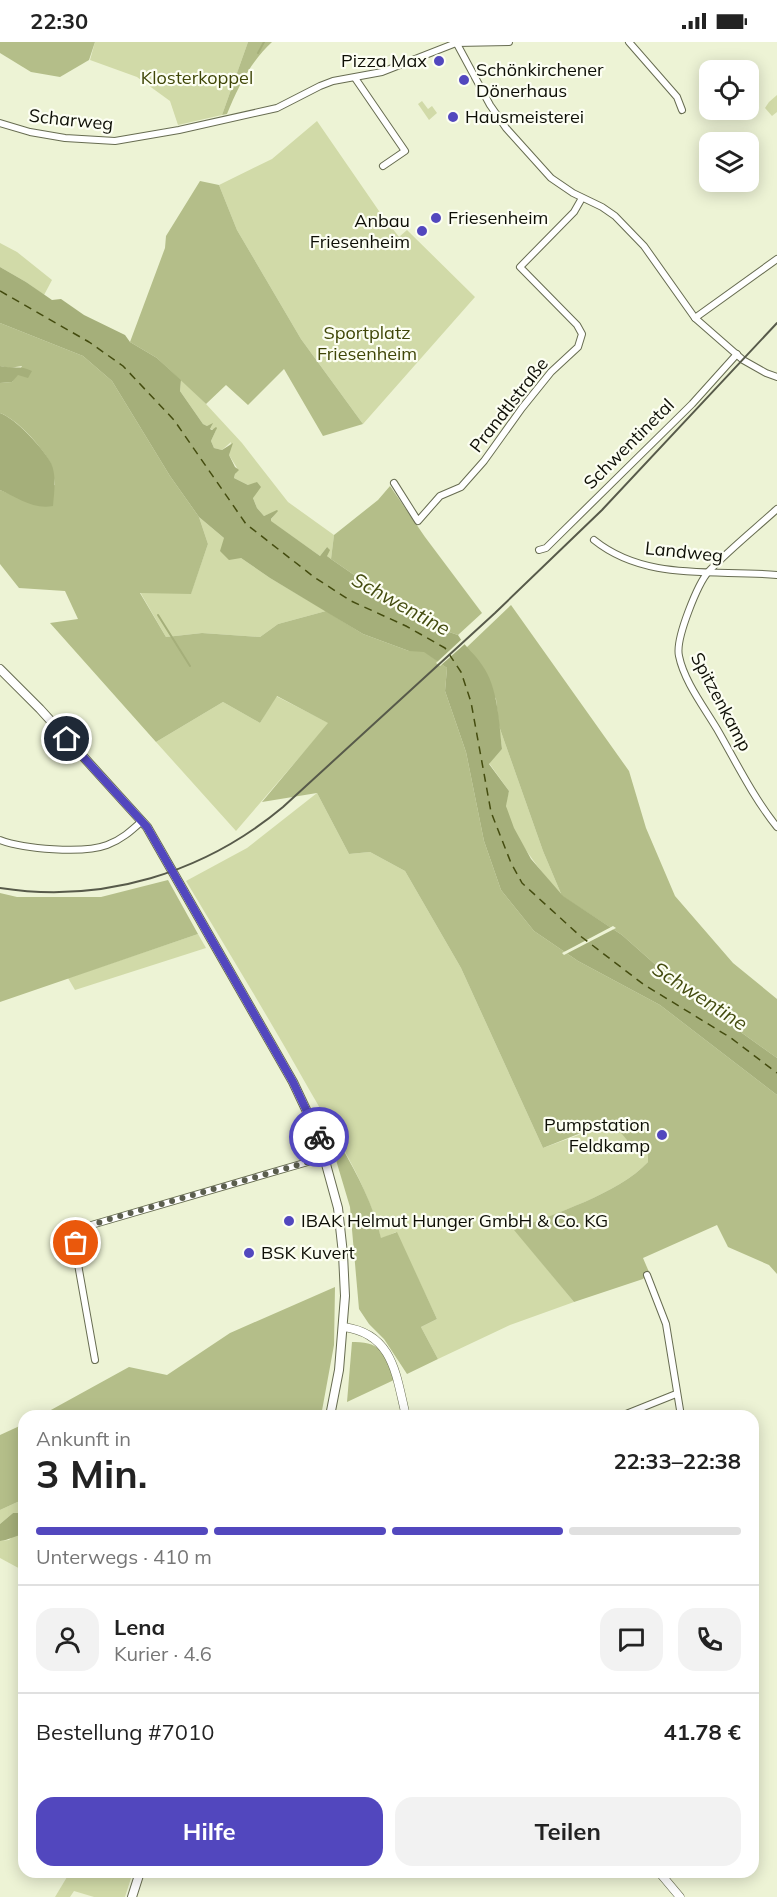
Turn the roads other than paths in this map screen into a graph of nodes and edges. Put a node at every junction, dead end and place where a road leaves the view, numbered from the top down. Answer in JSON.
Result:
{"nodes":[{"id":1,"x":456,"y":42,"type":"edge"},
{"id":2,"x":509,"y":42,"type":"edge"},
{"id":3,"x":629,"y":42,"type":"edge"},
{"id":4,"x":356,"y":78,"type":"junction"},
{"id":5,"x":682,"y":110,"type":"dead end"},
{"id":6,"x":0,"y":123,"type":"edge"},
{"id":7,"x":383,"y":166,"type":"dead end"},
{"id":8,"x":582,"y":198,"type":"junction"},
{"id":9,"x":777,"y":259,"type":"edge"},
{"id":10,"x":697,"y":319,"type":"junction"},
{"id":11,"x":737,"y":354,"type":"junction"},
{"id":12,"x":777,"y":377,"type":"edge"},
{"id":13,"x":394,"y":483,"type":"dead end"},
{"id":14,"x":777,"y":509,"type":"edge"},
{"id":15,"x":594,"y":540,"type":"dead end"},
{"id":16,"x":539,"y":550,"type":"dead end"},
{"id":17,"x":707,"y":573,"type":"junction"},
{"id":18,"x":777,"y":575,"type":"edge"},
{"id":19,"x":0,"y":669,"type":"edge"},
{"id":20,"x":774,"y":818,"type":"edge"},
{"id":21,"x":142,"y":821,"type":"junction"},
{"id":22,"x":777,"y":827,"type":"edge"},
{"id":23,"x":0,"y":840,"type":"edge"},
{"id":24,"x":325,"y":1157,"type":"junction"},
{"id":25,"x":648,"y":1275,"type":"dead end"},
{"id":26,"x":344,"y":1327,"type":"junction"},
{"id":27,"x":95,"y":1360,"type":"dead end"},
{"id":28,"x":676,"y":1394,"type":"junction"},
{"id":29,"x":332,"y":1410,"type":"edge"},
{"id":30,"x":405,"y":1410,"type":"edge"},
{"id":31,"x":636,"y":1410,"type":"edge"},
{"id":32,"x":680,"y":1410,"type":"edge"},
{"id":33,"x":138,"y":1878,"type":"edge"},
{"id":34,"x":664,"y":1878,"type":"edge"},
{"id":35,"x":132,"y":1897,"type":"edge"},
{"id":36,"x":680,"y":1897,"type":"edge"}],
"edges":[{"from":1,"to":2,"type":"street"},
{"from":1,"to":4,"type":"street","name":"Scharweg"},
{"from":1,"to":8,"type":"street"},
{"from":3,"to":5,"type":"street"},
{"from":4,"to":6,"type":"street","name":"Scharweg"},
{"from":4,"to":7,"type":"street"},
{"from":8,"to":10,"type":"street"},
{"from":8,"to":13,"type":"street","name":"Prandtlstraße"},
{"from":9,"to":10,"type":"street"},
{"from":10,"to":11,"type":"street"},
{"from":11,"to":12,"type":"street"},
{"from":11,"to":16,"type":"street","name":"Schwentinetal"},
{"from":14,"to":17,"type":"street","name":"Spitzenkamp"},
{"from":15,"to":17,"type":"street","name":"Landweg"},
{"from":17,"to":18,"type":"street","name":"Landweg"},
{"from":17,"to":20,"type":"street","name":"Spitzenkamp"},
{"from":19,"to":21,"type":"main road"},
{"from":20,"to":22,"type":"street","name":"Spitzenkamp"},
{"from":21,"to":23,"type":"street"},
{"from":21,"to":24,"type":"main road"},
{"from":24,"to":26,"type":"main road"},
{"from":24,"to":27,"type":"street"},
{"from":25,"to":28,"type":"street"},
{"from":26,"to":29,"type":"main road"},
{"from":26,"to":30,"type":"street"},
{"from":28,"to":31,"type":"street"},
{"from":28,"to":32,"type":"street"},
{"from":33,"to":35,"type":"main road"},
{"from":34,"to":36,"type":"street"}]}
